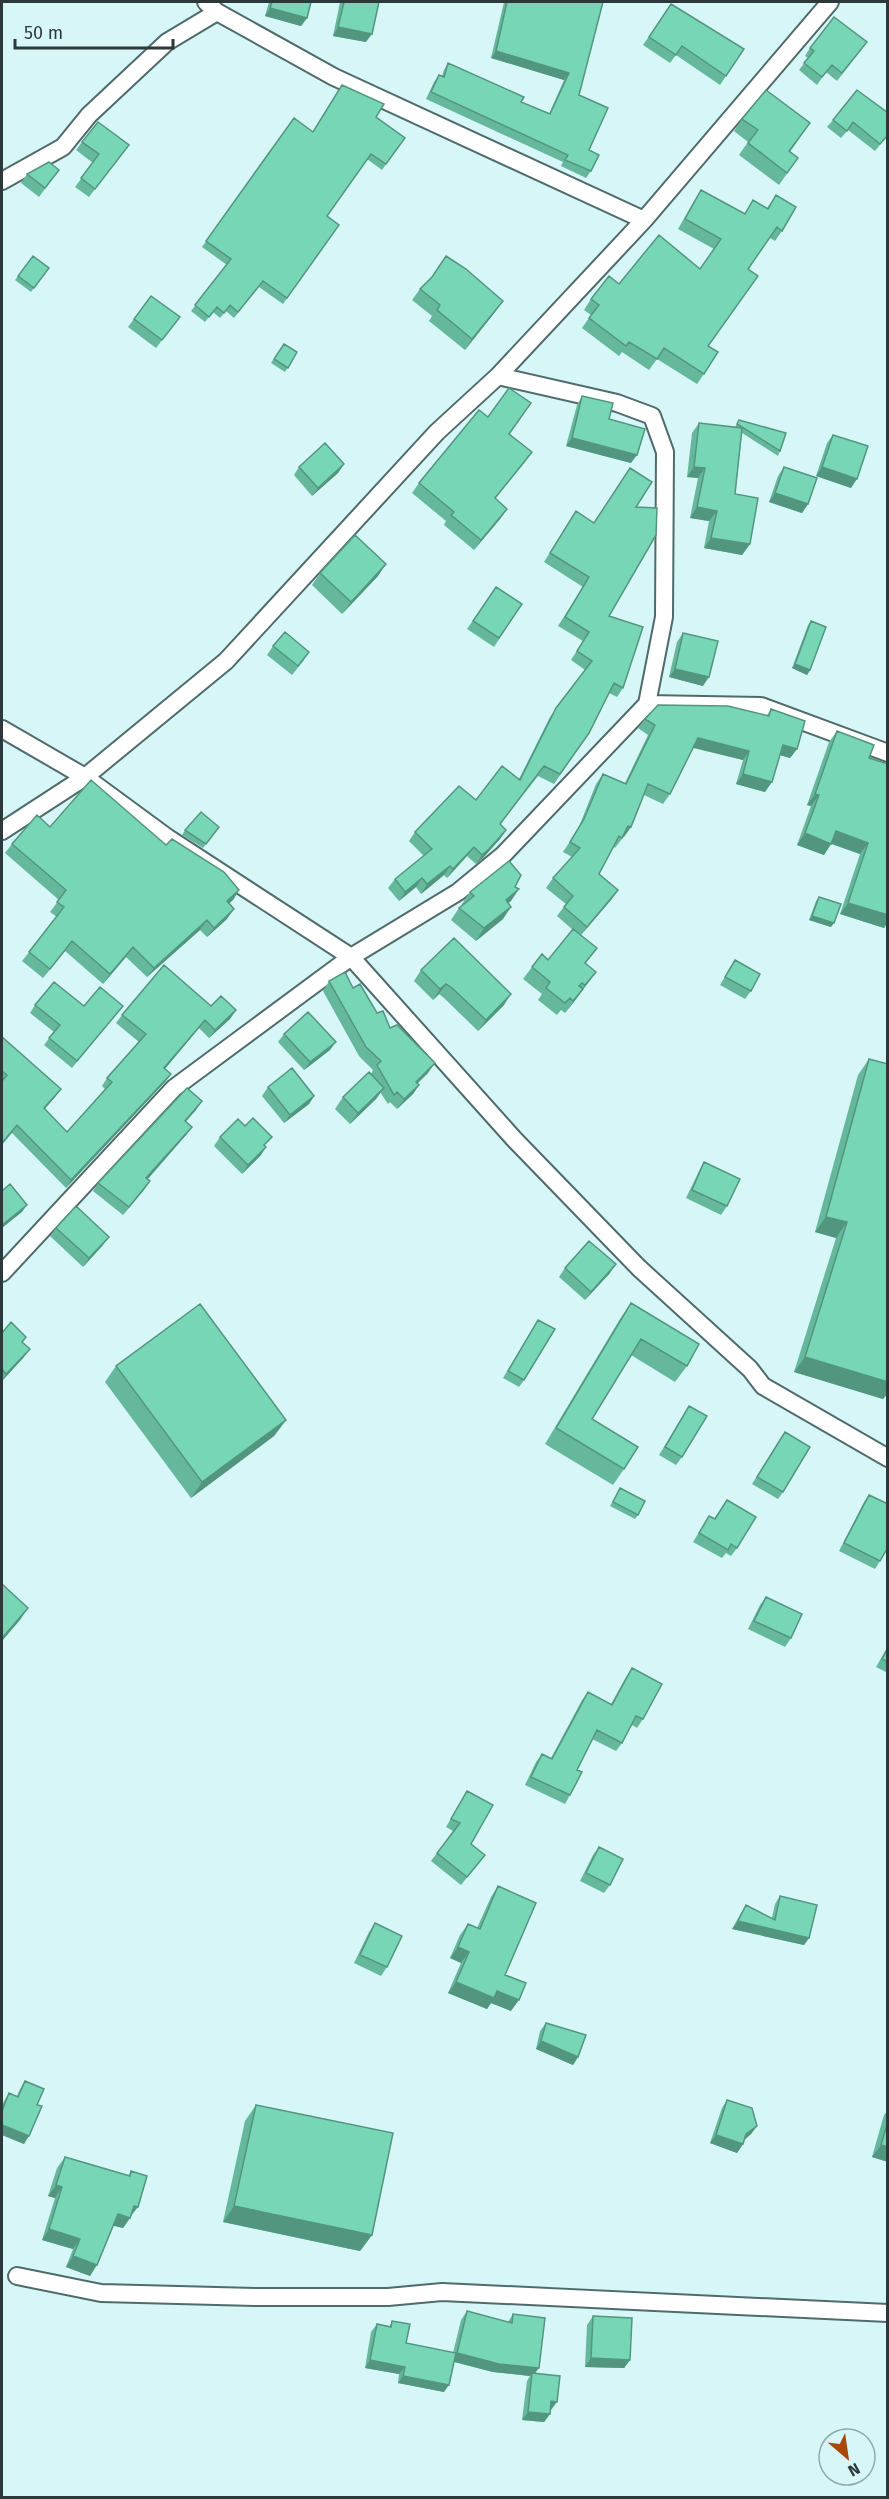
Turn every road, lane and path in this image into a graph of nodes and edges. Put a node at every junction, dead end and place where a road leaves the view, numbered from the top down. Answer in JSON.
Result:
{"nodes":[{"id":1,"x":830,"y":2,"type":"edge"},
{"id":2,"x":211,"y":7,"type":"edge"},
{"id":3,"x":2,"y":181,"type":"edge"},
{"id":4,"x":644,"y":220,"type":"junction"},
{"id":5,"x":498,"y":376,"type":"junction"},
{"id":6,"x":647,"y":704,"type":"junction"},
{"id":7,"x":2,"y":729,"type":"edge"},
{"id":8,"x":888,"y":753,"type":"edge"},
{"id":9,"x":85,"y":777,"type":"junction"},
{"id":10,"x":2,"y":831,"type":"edge"},
{"id":11,"x":351,"y":957,"type":"junction"},
{"id":12,"x":2,"y":1273,"type":"edge"},
{"id":13,"x":888,"y":1458,"type":"edge"},
{"id":14,"x":17,"y":2276,"type":"dead end"},
{"id":15,"x":888,"y":2313,"type":"edge"}],
"edges":[{"from":1,"to":4,"type":"street"},
{"from":2,"to":3,"type":"street"},
{"from":2,"to":4,"type":"street"},
{"from":4,"to":5,"type":"street"},
{"from":5,"to":6,"type":"street"},
{"from":5,"to":9,"type":"street"},
{"from":6,"to":8,"type":"street"},
{"from":6,"to":11,"type":"street"},
{"from":7,"to":9,"type":"street"},
{"from":9,"to":10,"type":"street"},
{"from":9,"to":11,"type":"street"},
{"from":11,"to":12,"type":"street"},
{"from":11,"to":13,"type":"street"},
{"from":14,"to":15,"type":"street"}]}
